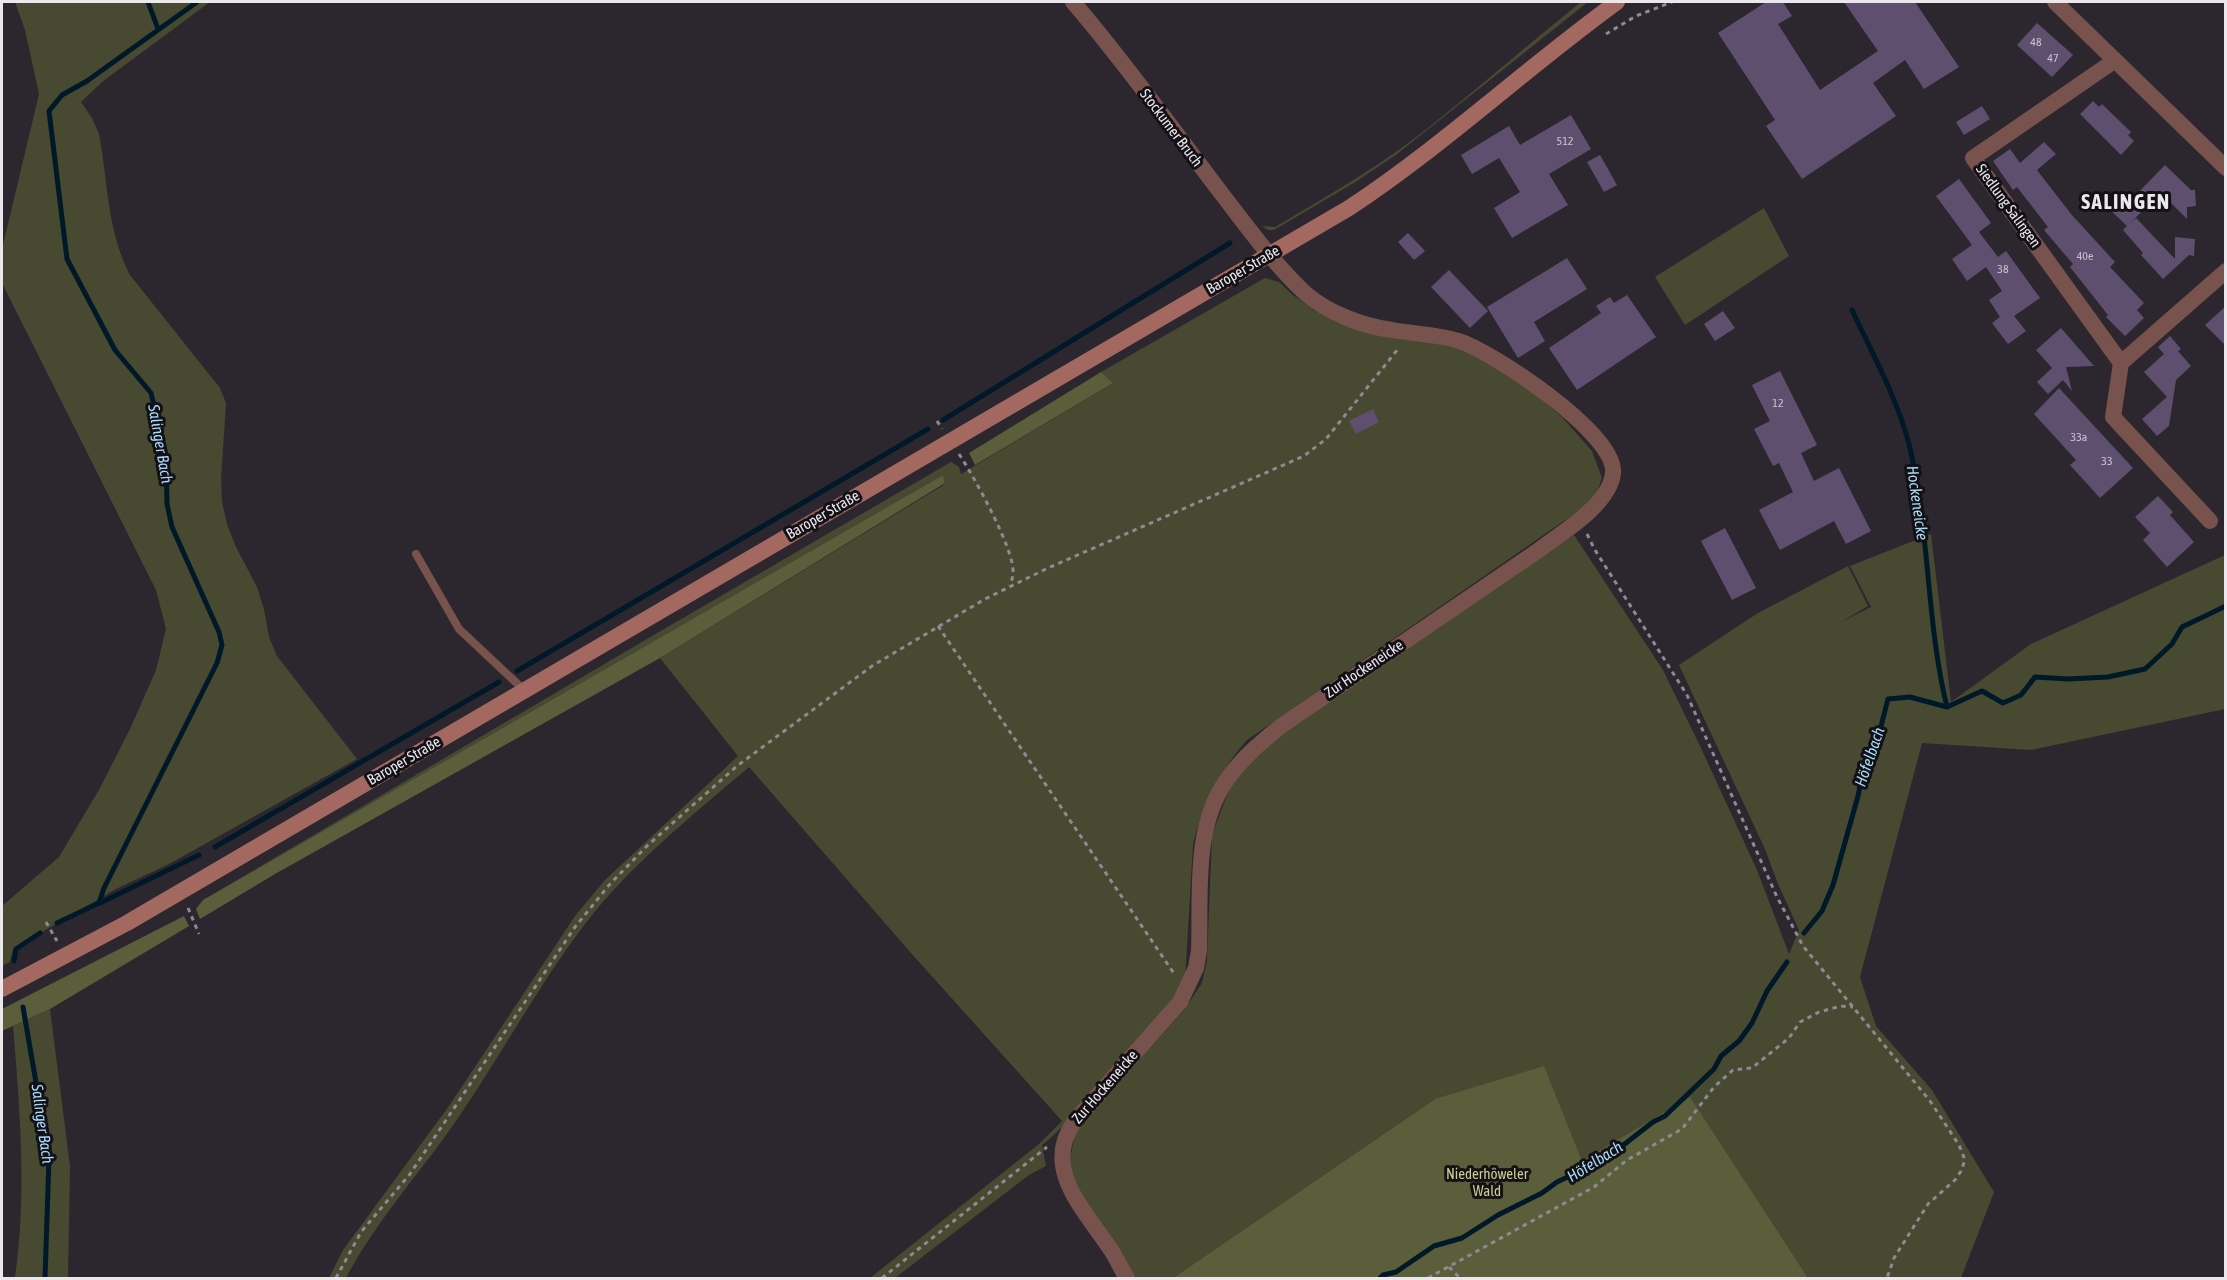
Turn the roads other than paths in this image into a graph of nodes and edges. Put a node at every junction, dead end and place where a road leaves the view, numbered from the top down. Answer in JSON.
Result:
{"nodes":[{"id":1,"x":1073,"y":2,"type":"edge"},
{"id":2,"x":1617,"y":2,"type":"edge"},
{"id":3,"x":2055,"y":2,"type":"edge"},
{"id":4,"x":2114,"y":61,"type":"junction"},
{"id":5,"x":2226,"y":168,"type":"edge"},
{"id":6,"x":1270,"y":254,"type":"junction"},
{"id":7,"x":2226,"y":271,"type":"edge"},
{"id":8,"x":2121,"y":363,"type":"junction"},
{"id":9,"x":2210,"y":521,"type":"dead end"},
{"id":10,"x":416,"y":554,"type":"dead end"},
{"id":11,"x":524,"y":690,"type":"junction"},
{"id":12,"x":2,"y":989,"type":"edge"},
{"id":13,"x":1126,"y":1278,"type":"edge"}],
"edges":[{"from":1,"to":6,"type":"street","name":"Stockumer Bruch"},
{"from":2,"to":6,"type":"main road","name":"Baroper Straße"},
{"from":3,"to":4,"type":"street"},
{"from":4,"to":5,"type":"street"},
{"from":4,"to":8,"type":"street","name":"Siedlung Salingen"},
{"from":6,"to":11,"type":"main road","name":"Baroper Straße"},
{"from":6,"to":13,"type":"street","name":"Zur Hockeneicke"},
{"from":7,"to":8,"type":"street"},
{"from":8,"to":9,"type":"street"},
{"from":10,"to":11,"type":"lane"},
{"from":11,"to":12,"type":"main road","name":"Baroper Straße"}]}
